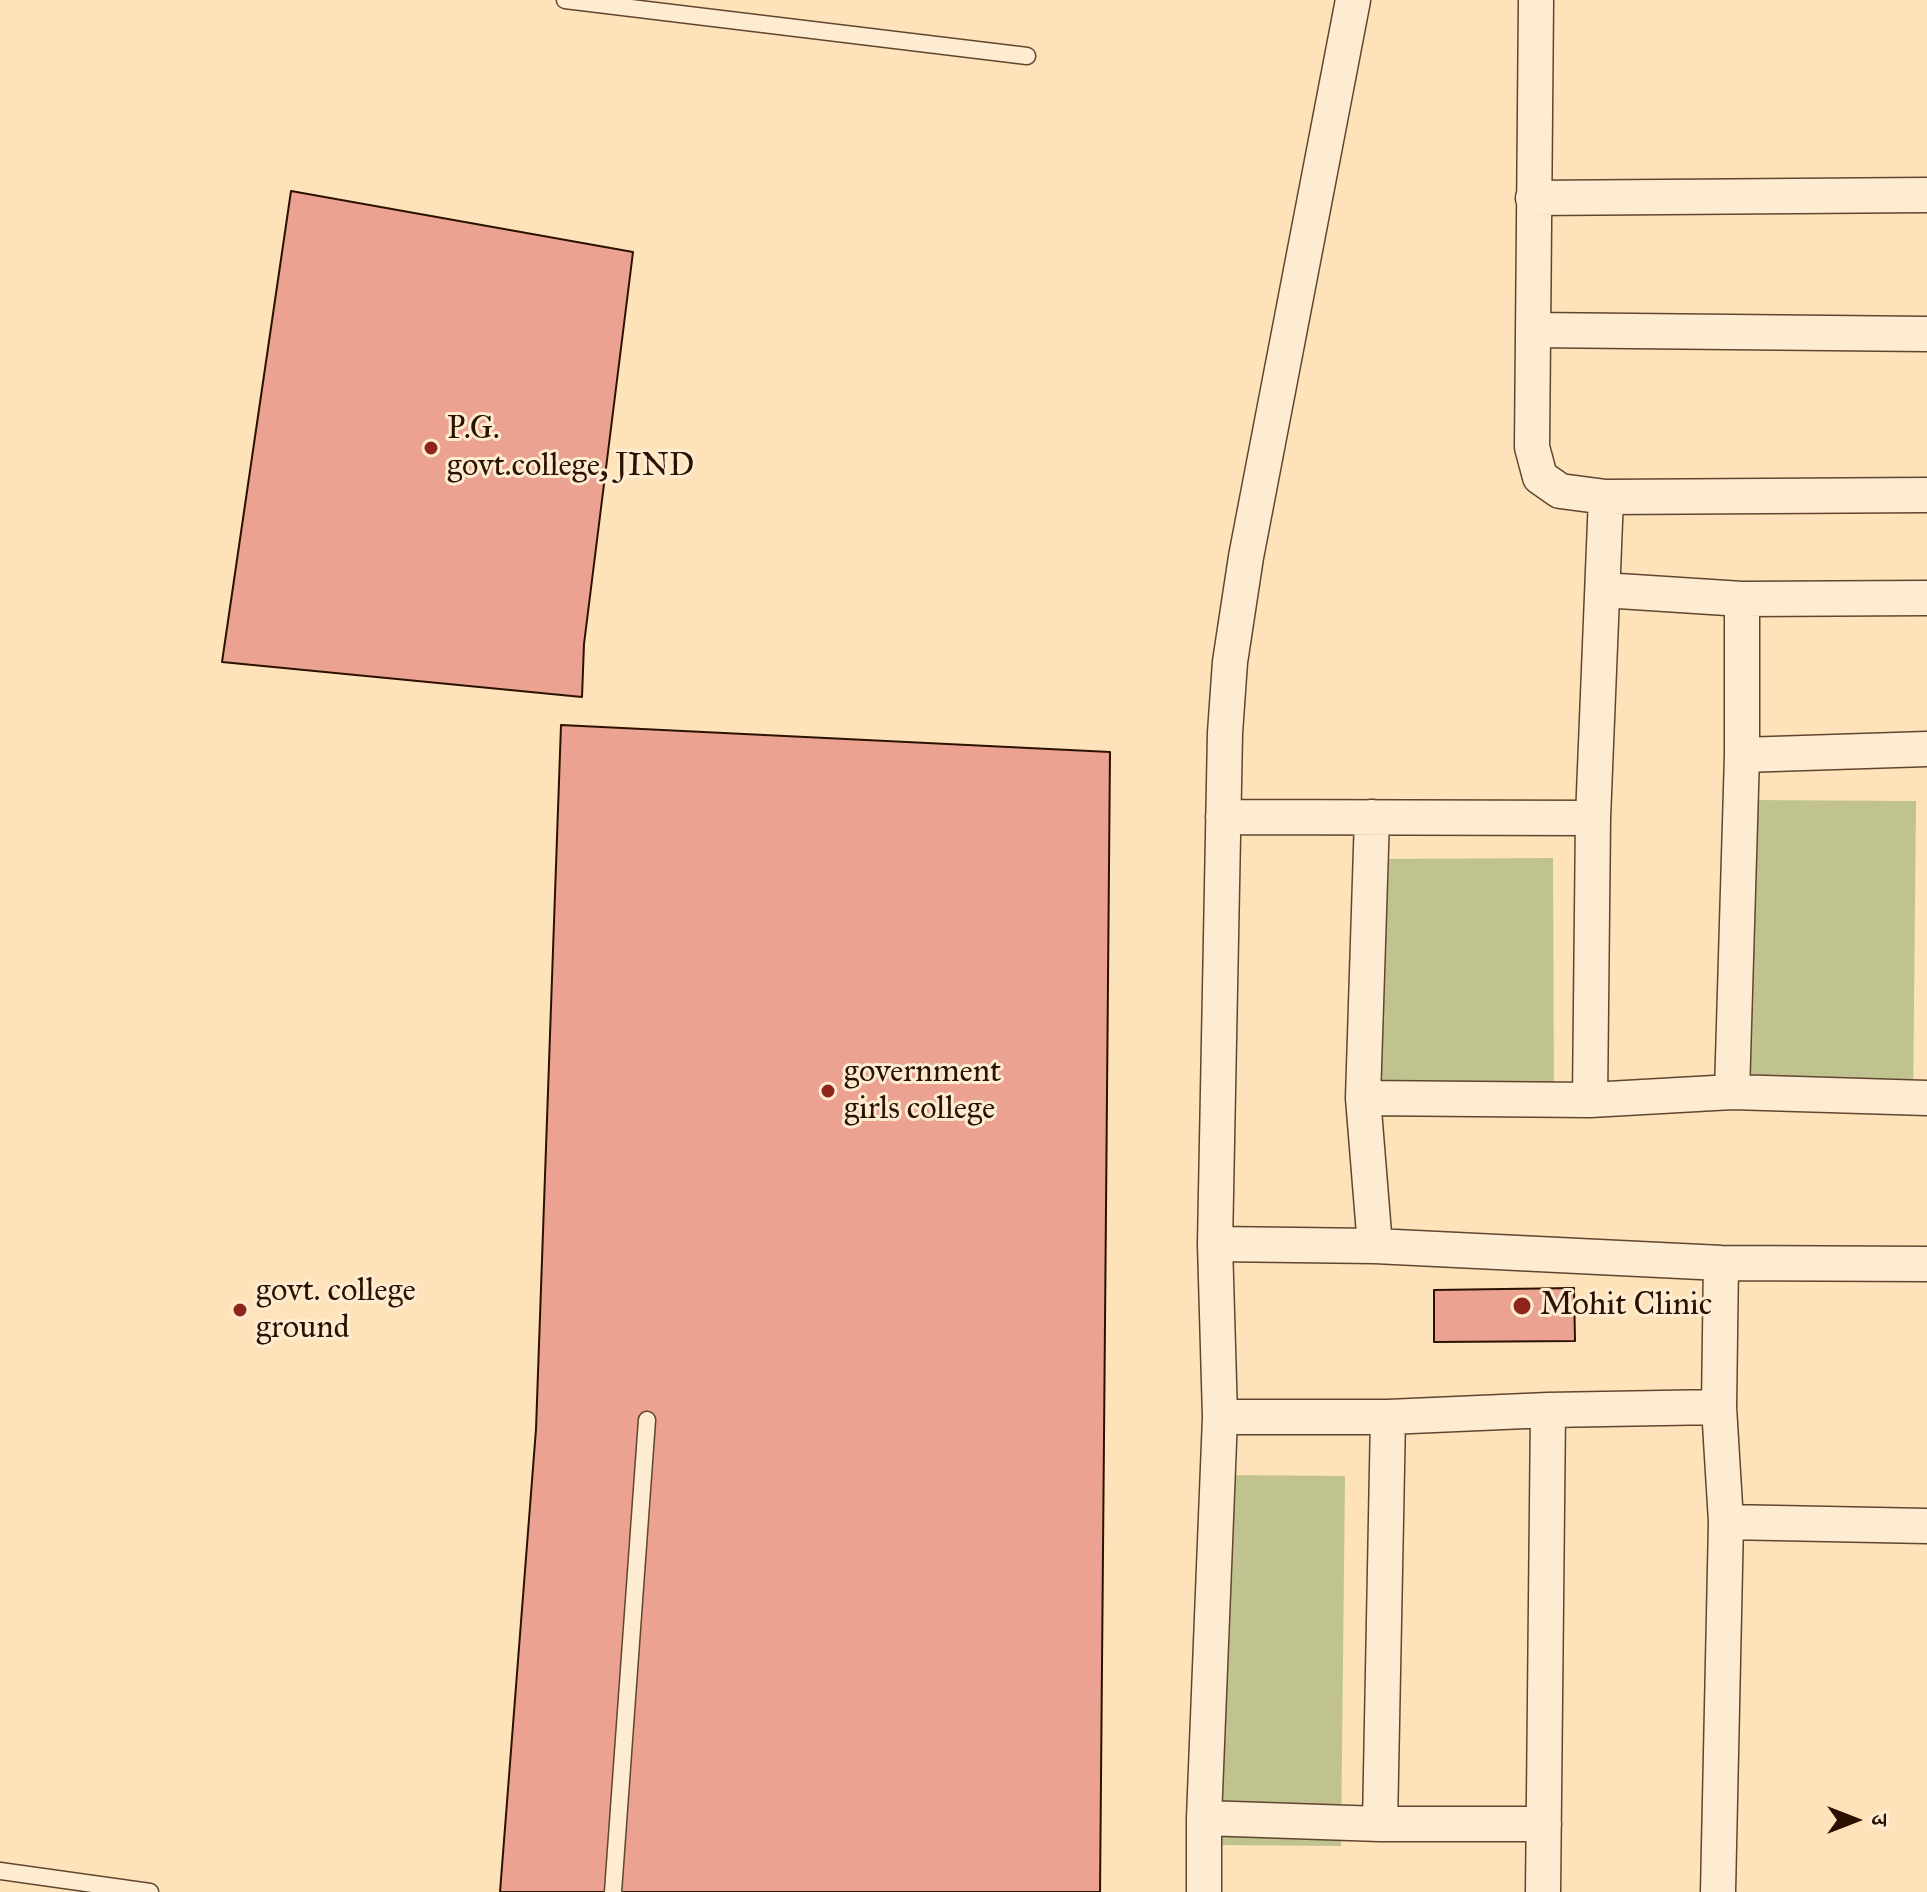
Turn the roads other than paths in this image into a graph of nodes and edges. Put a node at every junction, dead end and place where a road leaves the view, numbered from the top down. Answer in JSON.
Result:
{"nodes":[{"id":1,"x":565,"y":0,"type":"edge"},
{"id":2,"x":1353,"y":0,"type":"edge"},
{"id":3,"x":1536,"y":0,"type":"edge"},
{"id":4,"x":1027,"y":56,"type":"dead end"},
{"id":5,"x":1927,"y":195,"type":"edge"},
{"id":6,"x":1533,"y":198,"type":"junction"},
{"id":7,"x":1533,"y":330,"type":"junction"},
{"id":8,"x":1927,"y":334,"type":"edge"},
{"id":9,"x":1927,"y":495,"type":"edge"},
{"id":10,"x":1606,"y":497,"type":"junction"},
{"id":11,"x":1603,"y":590,"type":"junction"},
{"id":12,"x":1927,"y":598,"type":"edge"},
{"id":13,"x":1742,"y":599,"type":"junction"},
{"id":14,"x":1927,"y":749,"type":"edge"},
{"id":15,"x":1742,"y":755,"type":"junction"},
{"id":16,"x":1223,"y":817,"type":"junction"},
{"id":17,"x":1372,"y":817,"type":"junction"},
{"id":18,"x":1593,"y":818,"type":"junction"},
{"id":19,"x":1732,"y":1092,"type":"junction"},
{"id":20,"x":1363,"y":1098,"type":"junction"},
{"id":21,"x":1927,"y":1098,"type":"edge"},
{"id":22,"x":1590,"y":1100,"type":"junction"},
{"id":23,"x":1215,"y":1244,"type":"junction"},
{"id":24,"x":1375,"y":1246,"type":"junction"},
{"id":25,"x":1721,"y":1263,"type":"junction"},
{"id":26,"x":1927,"y":1264,"type":"edge"},
{"id":27,"x":1719,"y":1407,"type":"junction"},
{"id":28,"x":1548,"y":1410,"type":"junction"},
{"id":29,"x":1220,"y":1417,"type":"junction"},
{"id":30,"x":1388,"y":1417,"type":"junction"},
{"id":31,"x":647,"y":1420,"type":"dead end"},
{"id":32,"x":1726,"y":1522,"type":"junction"},
{"id":33,"x":1927,"y":1526,"type":"edge"},
{"id":34,"x":1204,"y":1818,"type":"junction"},
{"id":35,"x":1380,"y":1824,"type":"junction"},
{"id":36,"x":1544,"y":1824,"type":"junction"},
{"id":37,"x":0,"y":1871,"type":"edge"},
{"id":38,"x":150,"y":1892,"type":"edge"},
{"id":39,"x":613,"y":1892,"type":"edge"},
{"id":40,"x":1204,"y":1892,"type":"edge"},
{"id":41,"x":1543,"y":1892,"type":"edge"},
{"id":42,"x":1718,"y":1892,"type":"edge"}],
"edges":[{"from":1,"to":4,"type":"lane"},
{"from":2,"to":16,"type":"street"},
{"from":3,"to":6,"type":"street"},
{"from":5,"to":6,"type":"street"},
{"from":6,"to":7,"type":"street"},
{"from":7,"to":8,"type":"street"},
{"from":7,"to":10,"type":"street"},
{"from":9,"to":10,"type":"street"},
{"from":10,"to":11,"type":"street"},
{"from":11,"to":13,"type":"street"},
{"from":11,"to":18,"type":"street"},
{"from":12,"to":13,"type":"street"},
{"from":13,"to":15,"type":"street"},
{"from":14,"to":15,"type":"street"},
{"from":15,"to":19,"type":"street"},
{"from":16,"to":17,"type":"street"},
{"from":16,"to":23,"type":"street"},
{"from":17,"to":18,"type":"street"},
{"from":17,"to":20,"type":"street"},
{"from":18,"to":22,"type":"street"},
{"from":19,"to":21,"type":"street"},
{"from":19,"to":22,"type":"street"},
{"from":20,"to":22,"type":"street"},
{"from":20,"to":24,"type":"street"},
{"from":23,"to":24,"type":"street"},
{"from":23,"to":29,"type":"street"},
{"from":24,"to":25,"type":"street"},
{"from":25,"to":26,"type":"street"},
{"from":25,"to":27,"type":"street"},
{"from":27,"to":28,"type":"street"},
{"from":27,"to":32,"type":"street"},
{"from":28,"to":30,"type":"street"},
{"from":28,"to":36,"type":"street"},
{"from":29,"to":30,"type":"street"},
{"from":29,"to":34,"type":"street"},
{"from":30,"to":35,"type":"street"},
{"from":31,"to":39,"type":"lane"},
{"from":32,"to":33,"type":"street"},
{"from":32,"to":42,"type":"street"},
{"from":34,"to":35,"type":"street"},
{"from":34,"to":40,"type":"street"},
{"from":35,"to":36,"type":"street"},
{"from":36,"to":41,"type":"street"},
{"from":37,"to":38,"type":"lane"}]}
